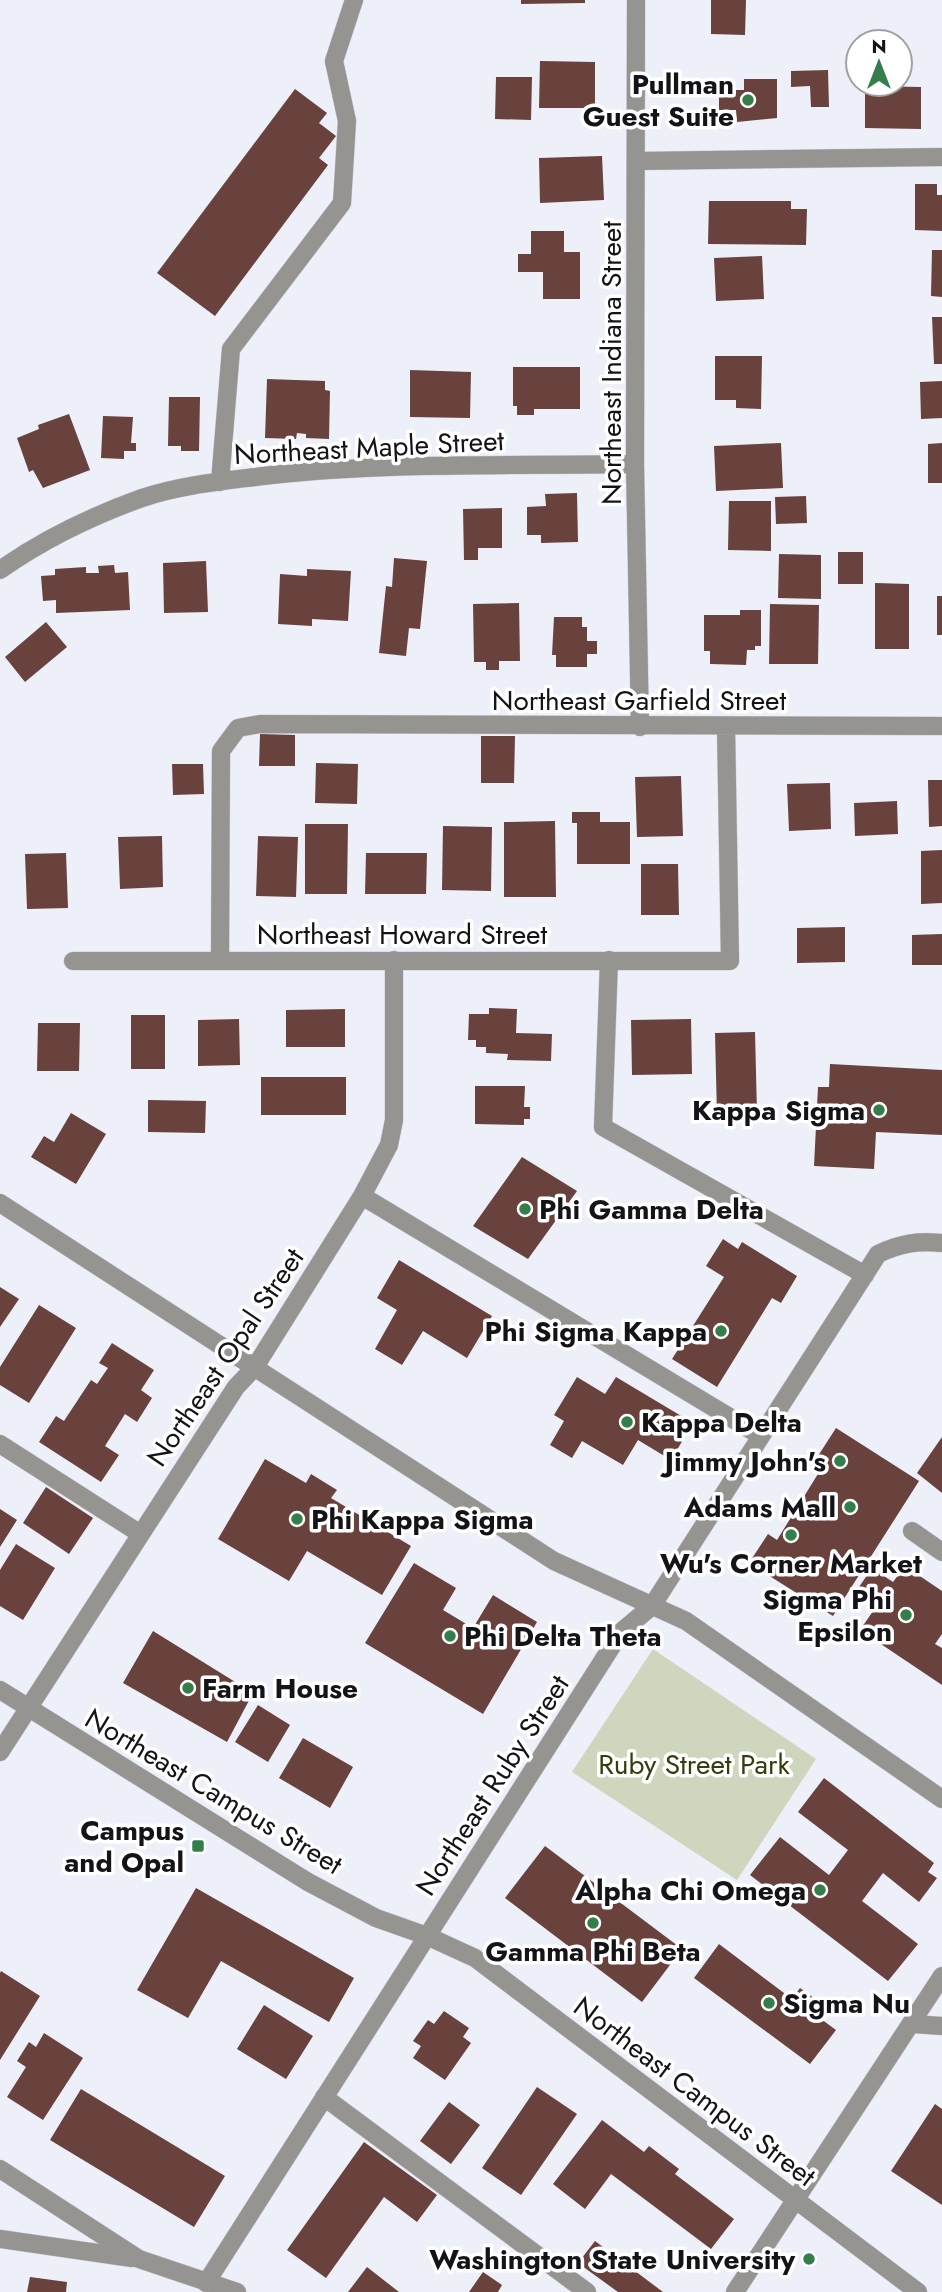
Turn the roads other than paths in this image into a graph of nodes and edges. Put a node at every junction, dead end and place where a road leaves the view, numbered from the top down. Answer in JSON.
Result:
{"nodes":[{"id":1,"x":354,"y":0,"type":"edge"},
{"id":2,"x":636,"y":0,"type":"edge"},
{"id":3,"x":942,"y":157,"type":"edge"},
{"id":4,"x":638,"y":161,"type":"junction"},
{"id":5,"x":635,"y":464,"type":"junction"},
{"id":6,"x":220,"y":482,"type":"junction"},
{"id":7,"x":0,"y":570,"type":"edge"},
{"id":8,"x":726,"y":726,"type":"junction"},
{"id":9,"x":942,"y":726,"type":"edge"},
{"id":10,"x":640,"y":727,"type":"junction"},
{"id":11,"x":220,"y":960,"type":"junction"},
{"id":12,"x":394,"y":960,"type":"junction"},
{"id":13,"x":609,"y":960,"type":"junction"},
{"id":14,"x":73,"y":961,"type":"dead end"},
{"id":15,"x":362,"y":1196,"type":"junction"},
{"id":16,"x":0,"y":1203,"type":"edge"},
{"id":17,"x":942,"y":1243,"type":"edge"},
{"id":18,"x":864,"y":1275,"type":"junction"},
{"id":19,"x":255,"y":1367,"type":"junction"},
{"id":20,"x":761,"y":1436,"type":"junction"},
{"id":21,"x":0,"y":1444,"type":"edge"},
{"id":22,"x":912,"y":1531,"type":"dead end"},
{"id":23,"x":139,"y":1533,"type":"junction"},
{"id":24,"x":942,"y":1552,"type":"edge"},
{"id":25,"x":652,"y":1606,"type":"junction"},
{"id":26,"x":0,"y":1690,"type":"edge"},
{"id":27,"x":28,"y":1707,"type":"junction"},
{"id":28,"x":0,"y":1752,"type":"edge"},
{"id":29,"x":942,"y":1799,"type":"edge"},
{"id":30,"x":427,"y":1936,"type":"junction"},
{"id":31,"x":942,"y":1976,"type":"edge"},
{"id":32,"x":913,"y":2024,"type":"junction"},
{"id":33,"x":942,"y":2026,"type":"edge"},
{"id":34,"x":324,"y":2097,"type":"junction"},
{"id":35,"x":0,"y":2169,"type":"edge"},
{"id":36,"x":797,"y":2200,"type":"junction"},
{"id":37,"x":0,"y":2239,"type":"edge"},
{"id":38,"x":139,"y":2259,"type":"junction"},
{"id":39,"x":206,"y":2283,"type":"junction"},
{"id":40,"x":237,"y":2292,"type":"edge"},
{"id":41,"x":587,"y":2292,"type":"edge"},
{"id":42,"x":735,"y":2292,"type":"edge"},
{"id":43,"x":918,"y":2292,"type":"edge"}],
"edges":[{"from":1,"to":6,"type":"street"},
{"from":2,"to":4,"type":"street","name":"Northeast Indiana Street"},
{"from":3,"to":4,"type":"street"},
{"from":4,"to":5,"type":"street","name":"Northeast Indiana Street"},
{"from":5,"to":6,"type":"street","name":"Northeast Maple Street"},
{"from":5,"to":10,"type":"street","name":"Northeast Indiana Street"},
{"from":6,"to":7,"type":"street","name":"Northeast Maple Street"},
{"from":8,"to":9,"type":"street","name":"Northeast Garfield Street"},
{"from":8,"to":10,"type":"street","name":"Northeast Garfield Street"},
{"from":8,"to":13,"type":"street","name":"Northeast Howard Street"},
{"from":10,"to":11,"type":"street","name":"Northeast Garfield Street"},
{"from":11,"to":12,"type":"street","name":"Northeast Howard Street"},
{"from":11,"to":14,"type":"street","name":"Northeast Howard Street"},
{"from":12,"to":13,"type":"street","name":"Northeast Howard Street"},
{"from":12,"to":15,"type":"street","name":"Northeast Opal Street"},
{"from":13,"to":18,"type":"street"},
{"from":15,"to":19,"type":"street","name":"Northeast Opal Street"},
{"from":15,"to":20,"type":"street"},
{"from":16,"to":19,"type":"street"},
{"from":17,"to":18,"type":"street","name":"Northeast Ruby Street"},
{"from":18,"to":20,"type":"street","name":"Northeast Ruby Street"},
{"from":19,"to":23,"type":"street","name":"Northeast Opal Street"},
{"from":19,"to":25,"type":"street"},
{"from":20,"to":25,"type":"street","name":"Northeast Ruby Street"},
{"from":21,"to":23,"type":"street"},
{"from":22,"to":24,"type":"street"},
{"from":23,"to":27,"type":"street","name":"Northeast Opal Street"},
{"from":25,"to":29,"type":"street"},
{"from":25,"to":30,"type":"street","name":"Northeast Ruby Street"},
{"from":26,"to":27,"type":"street","name":"Northeast Campus Street"},
{"from":27,"to":28,"type":"street","name":"Northeast Opal Street"},
{"from":27,"to":30,"type":"street","name":"Northeast Campus Street"},
{"from":30,"to":34,"type":"street","name":"Northeast Ruby Street"},
{"from":30,"to":36,"type":"street","name":"Northeast Campus Street"},
{"from":31,"to":32,"type":"street"},
{"from":32,"to":33,"type":"street"},
{"from":32,"to":36,"type":"street"},
{"from":34,"to":39,"type":"street","name":"Northeast Ruby Street"},
{"from":34,"to":41,"type":"street"},
{"from":35,"to":38,"type":"street"},
{"from":36,"to":42,"type":"street"},
{"from":36,"to":43,"type":"street","name":"Northeast Campus Street"},
{"from":37,"to":38,"type":"street"},
{"from":38,"to":39,"type":"street"},
{"from":39,"to":40,"type":"street"}]}
